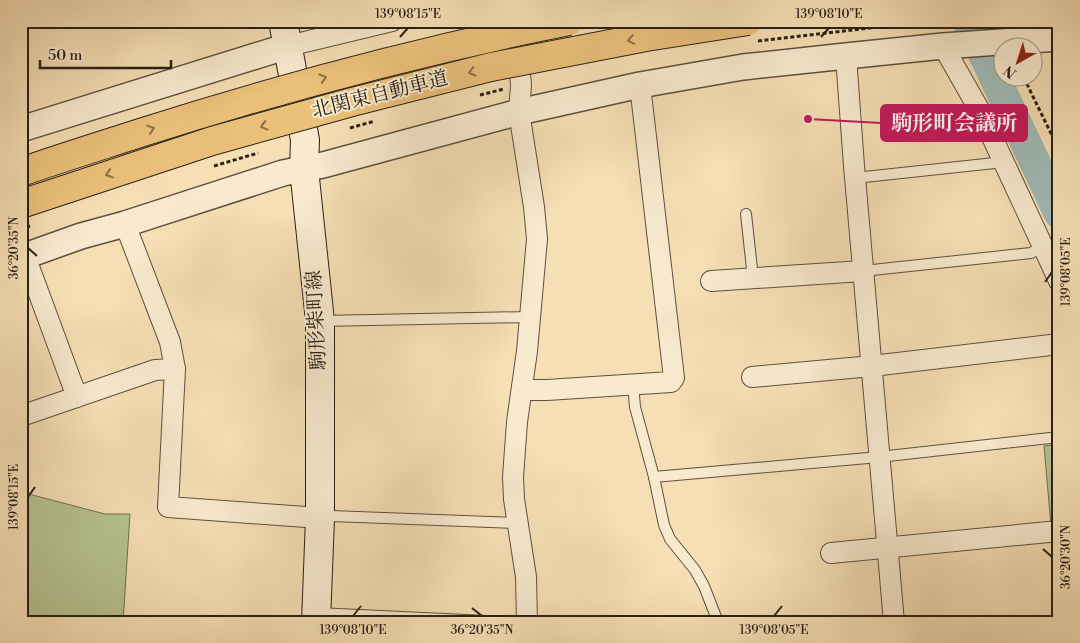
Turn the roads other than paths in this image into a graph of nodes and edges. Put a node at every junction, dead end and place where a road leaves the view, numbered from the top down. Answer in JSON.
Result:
{"nodes":[{"id":1,"x":392,"y":21,"type":"edge"},
{"id":2,"x":516,"y":21,"type":"edge"},
{"id":3,"x":569,"y":21,"type":"edge"},
{"id":4,"x":748,"y":21,"type":"edge"},
{"id":5,"x":285,"y":34,"type":"edge"},
{"id":6,"x":1059,"y":38,"type":"edge"},
{"id":7,"x":947,"y":46,"type":"junction"},
{"id":8,"x":846,"y":56,"type":"junction"},
{"id":9,"x":640,"y":84,"type":"junction"},
{"id":10,"x":519,"y":112,"type":"junction"},
{"id":11,"x":22,"y":123,"type":"edge"},
{"id":12,"x":1004,"y":162,"type":"junction"},
{"id":13,"x":304,"y":169,"type":"junction"},
{"id":14,"x":21,"y":172,"type":"edge"},
{"id":15,"x":855,"y":178,"type":"junction"},
{"id":16,"x":21,"y":204,"type":"edge"},
{"id":17,"x":746,"y":214,"type":"dead end"},
{"id":18,"x":126,"y":224,"type":"junction"},
{"id":19,"x":1042,"y":247,"type":"junction"},
{"id":20,"x":23,"y":257,"type":"edge"},
{"id":21,"x":863,"y":271,"type":"junction"},
{"id":22,"x":754,"y":278,"type":"junction"},
{"id":23,"x":711,"y":281,"type":"dead end"},
{"id":24,"x":1059,"y":281,"type":"edge"},
{"id":25,"x":529,"y":317,"type":"junction"},
{"id":26,"x":320,"y":321,"type":"junction"},
{"id":27,"x":1059,"y":344,"type":"edge"},
{"id":28,"x":872,"y":366,"type":"junction"},
{"id":29,"x":175,"y":369,"type":"junction"},
{"id":30,"x":752,"y":377,"type":"dead end"},
{"id":31,"x":633,"y":384,"type":"junction"},
{"id":32,"x":522,"y":390,"type":"junction"},
{"id":33,"x":77,"y":397,"type":"junction"},
{"id":34,"x":21,"y":416,"type":"edge"},
{"id":35,"x":1059,"y":437,"type":"edge"},
{"id":36,"x":879,"y":457,"type":"junction"},
{"id":37,"x":654,"y":476,"type":"junction"},
{"id":38,"x":320,"y":518,"type":"junction"},
{"id":39,"x":518,"y":523,"type":"junction"},
{"id":40,"x":1059,"y":531,"type":"edge"},
{"id":41,"x":889,"y":548,"type":"junction"},
{"id":42,"x":831,"y":552,"type":"dead end"},
{"id":43,"x":316,"y":617,"type":"edge"},
{"id":44,"x":508,"y":622,"type":"edge"},
{"id":45,"x":528,"y":622,"type":"edge"},
{"id":46,"x":718,"y":622,"type":"edge"},
{"id":47,"x":894,"y":622,"type":"edge"}],
"edges":[{"from":1,"to":5,"type":"street"},
{"from":2,"to":10,"type":"street"},
{"from":14,"to":3,"type":"highway","name":"北関東自動車道","one_way":true,"bridge":true},
{"from":4,"to":16,"type":"highway","name":"北関東自動車道","one_way":true,"bridge":true},
{"from":5,"to":11,"type":"street"},
{"from":5,"to":13,"type":"main road","name":"駒形柴町線"},
{"from":6,"to":7,"type":"street"},
{"from":7,"to":8,"type":"street"},
{"from":7,"to":12,"type":"street"},
{"from":8,"to":9,"type":"street"},
{"from":8,"to":15,"type":"street"},
{"from":9,"to":10,"type":"street"},
{"from":9,"to":31,"type":"street"},
{"from":10,"to":13,"type":"street"},
{"from":10,"to":25,"type":"street"},
{"from":12,"to":15,"type":"lane"},
{"from":12,"to":19,"type":"street"},
{"from":13,"to":18,"type":"street"},
{"from":13,"to":26,"type":"main road","name":"駒形柴町線"},
{"from":15,"to":21,"type":"street"},
{"from":17,"to":22,"type":"lane"},
{"from":18,"to":20,"type":"street"},
{"from":18,"to":29,"type":"street"},
{"from":19,"to":21,"type":"lane"},
{"from":19,"to":24,"type":"street"},
{"from":20,"to":33,"type":"street"},
{"from":21,"to":22,"type":"street"},
{"from":21,"to":28,"type":"street"},
{"from":22,"to":23,"type":"street"},
{"from":25,"to":26,"type":"lane"},
{"from":25,"to":32,"type":"street"},
{"from":26,"to":38,"type":"main road","name":"駒形柴町線"},
{"from":27,"to":28,"type":"street"},
{"from":28,"to":30,"type":"street"},
{"from":28,"to":36,"type":"street"},
{"from":29,"to":33,"type":"street"},
{"from":29,"to":38,"type":"street"},
{"from":31,"to":32,"type":"street"},
{"from":31,"to":37,"type":"lane"},
{"from":32,"to":39,"type":"street"},
{"from":33,"to":34,"type":"street"},
{"from":35,"to":36,"type":"lane"},
{"from":36,"to":37,"type":"lane"},
{"from":36,"to":41,"type":"street"},
{"from":37,"to":46,"type":"lane"},
{"from":38,"to":39,"type":"lane"},
{"from":38,"to":43,"type":"main road","name":"駒形柴町線"},
{"from":39,"to":45,"type":"street"},
{"from":40,"to":41,"type":"street"},
{"from":41,"to":42,"type":"street"},
{"from":41,"to":47,"type":"street"},
{"from":43,"to":44,"type":"lane"}]}
